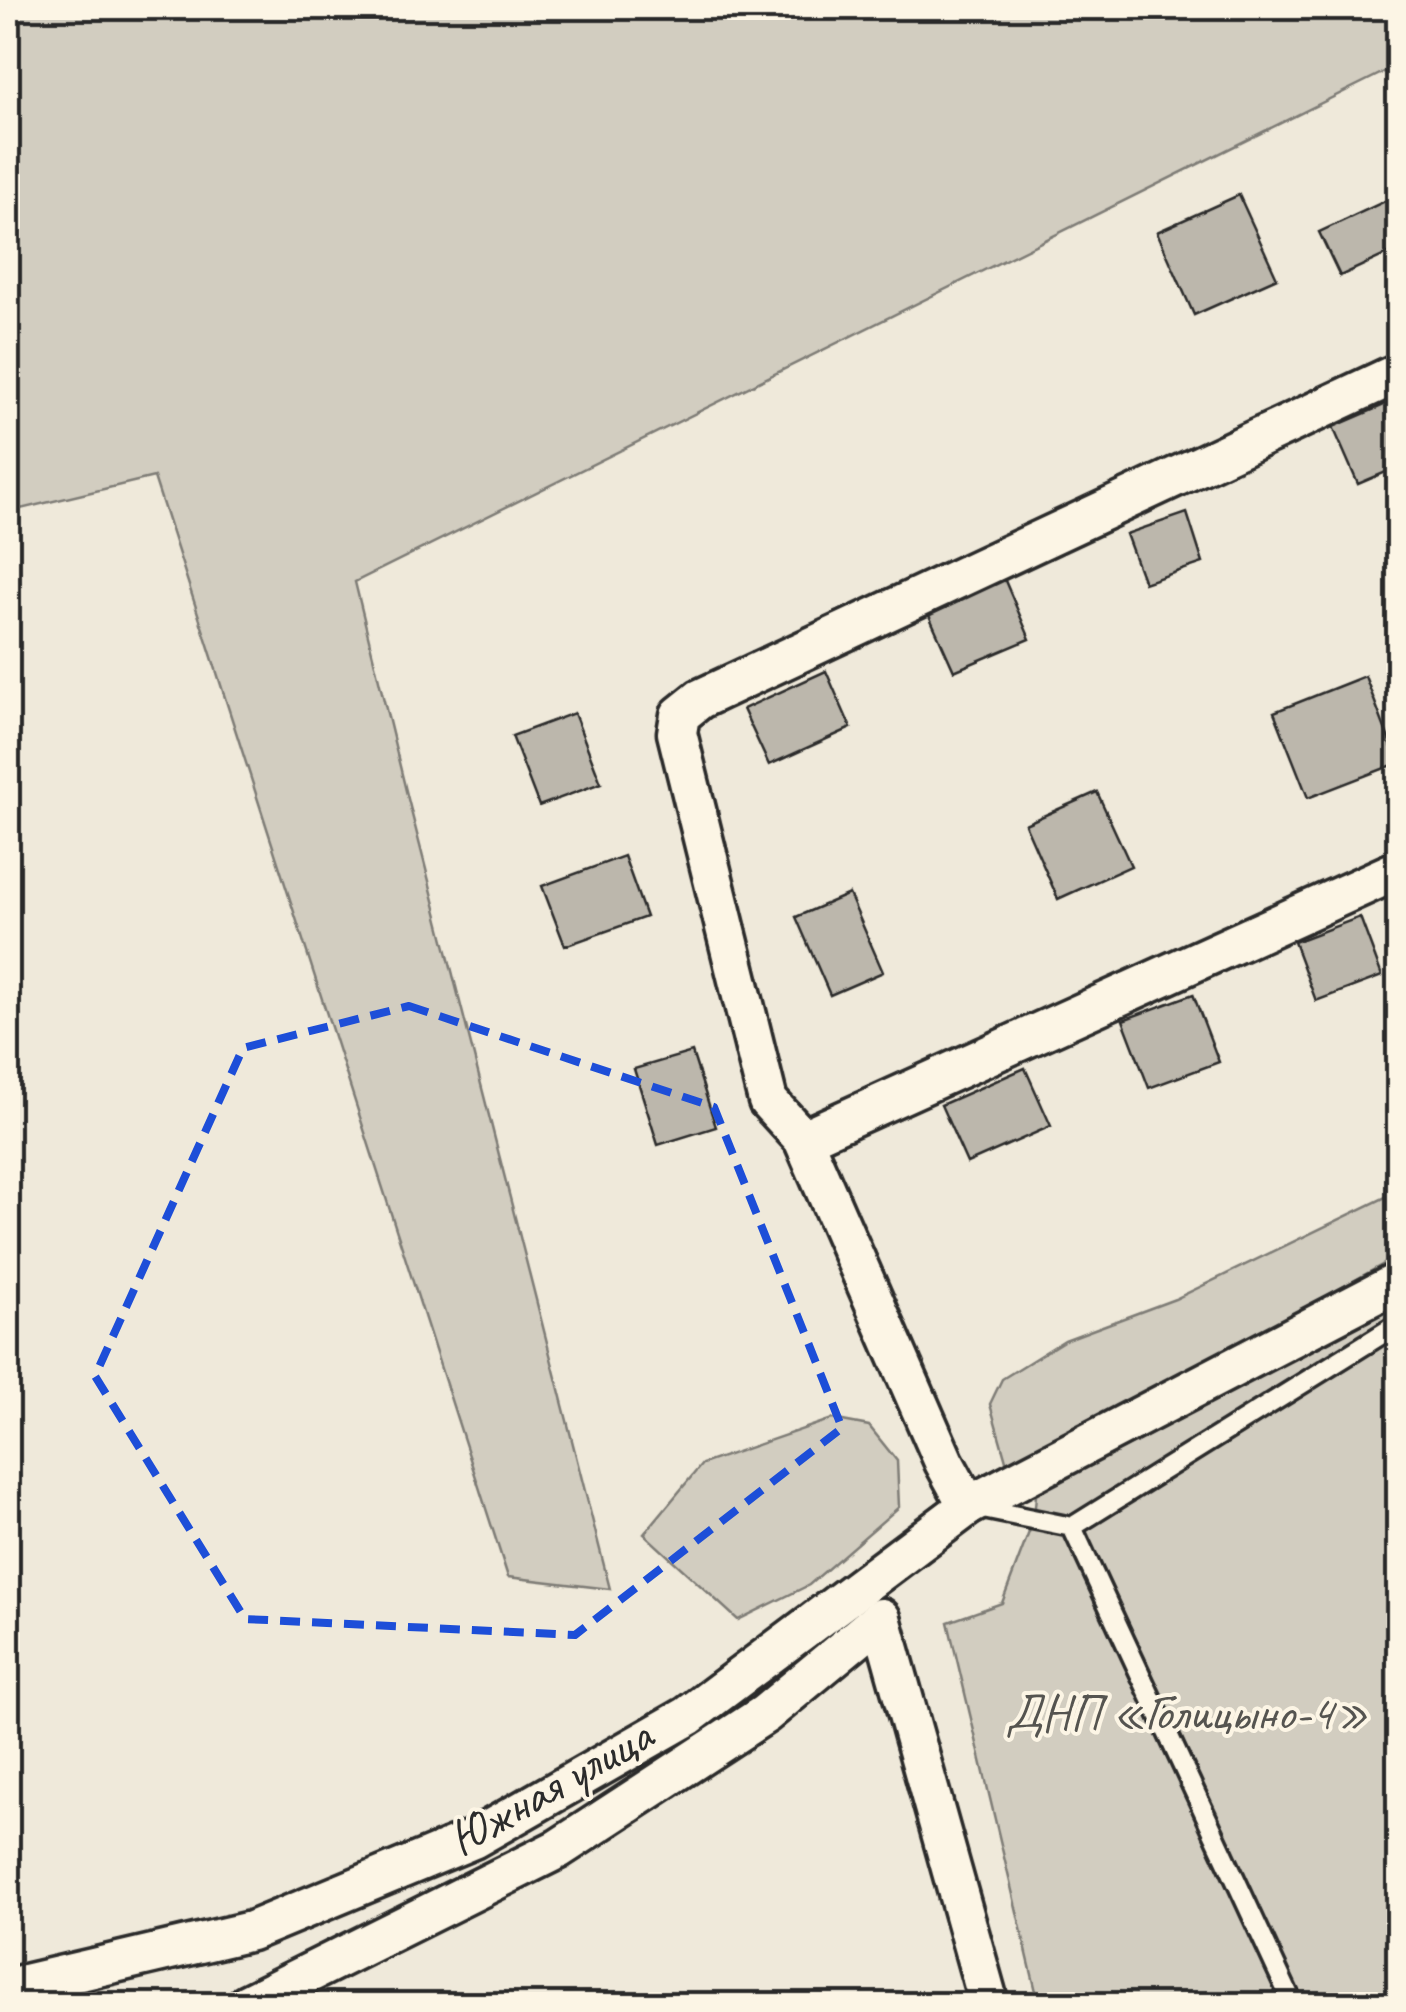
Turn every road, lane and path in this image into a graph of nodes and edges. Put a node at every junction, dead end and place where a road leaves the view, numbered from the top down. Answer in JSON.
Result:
{"nodes":[{"id":1,"x":1398,"y":373,"type":"edge"},
{"id":2,"x":1398,"y":870,"type":"edge"},
{"id":3,"x":803,"y":1139,"type":"junction"},
{"id":4,"x":1398,"y":1282,"type":"edge"},
{"id":5,"x":1398,"y":1324,"type":"edge"},
{"id":6,"x":968,"y":1506,"type":"junction"},
{"id":7,"x":1072,"y":1527,"type":"junction"},
{"id":8,"x":8,"y":1988,"type":"edge"},
{"id":9,"x":247,"y":2004,"type":"edge"},
{"id":10,"x":989,"y":2004,"type":"edge"},
{"id":11,"x":1293,"y":2004,"type":"edge"}],
"edges":[{"from":1,"to":3,"type":"street"},
{"from":2,"to":3,"type":"street"},
{"from":3,"to":6,"type":"street"},
{"from":4,"to":6,"type":"street"},
{"from":5,"to":7,"type":"lane"},
{"from":6,"to":7,"type":"lane"},
{"from":6,"to":8,"type":"street"},
{"from":7,"to":11,"type":"lane"},
{"from":9,"to":10,"type":"street","name":"Южная улица"}]}
